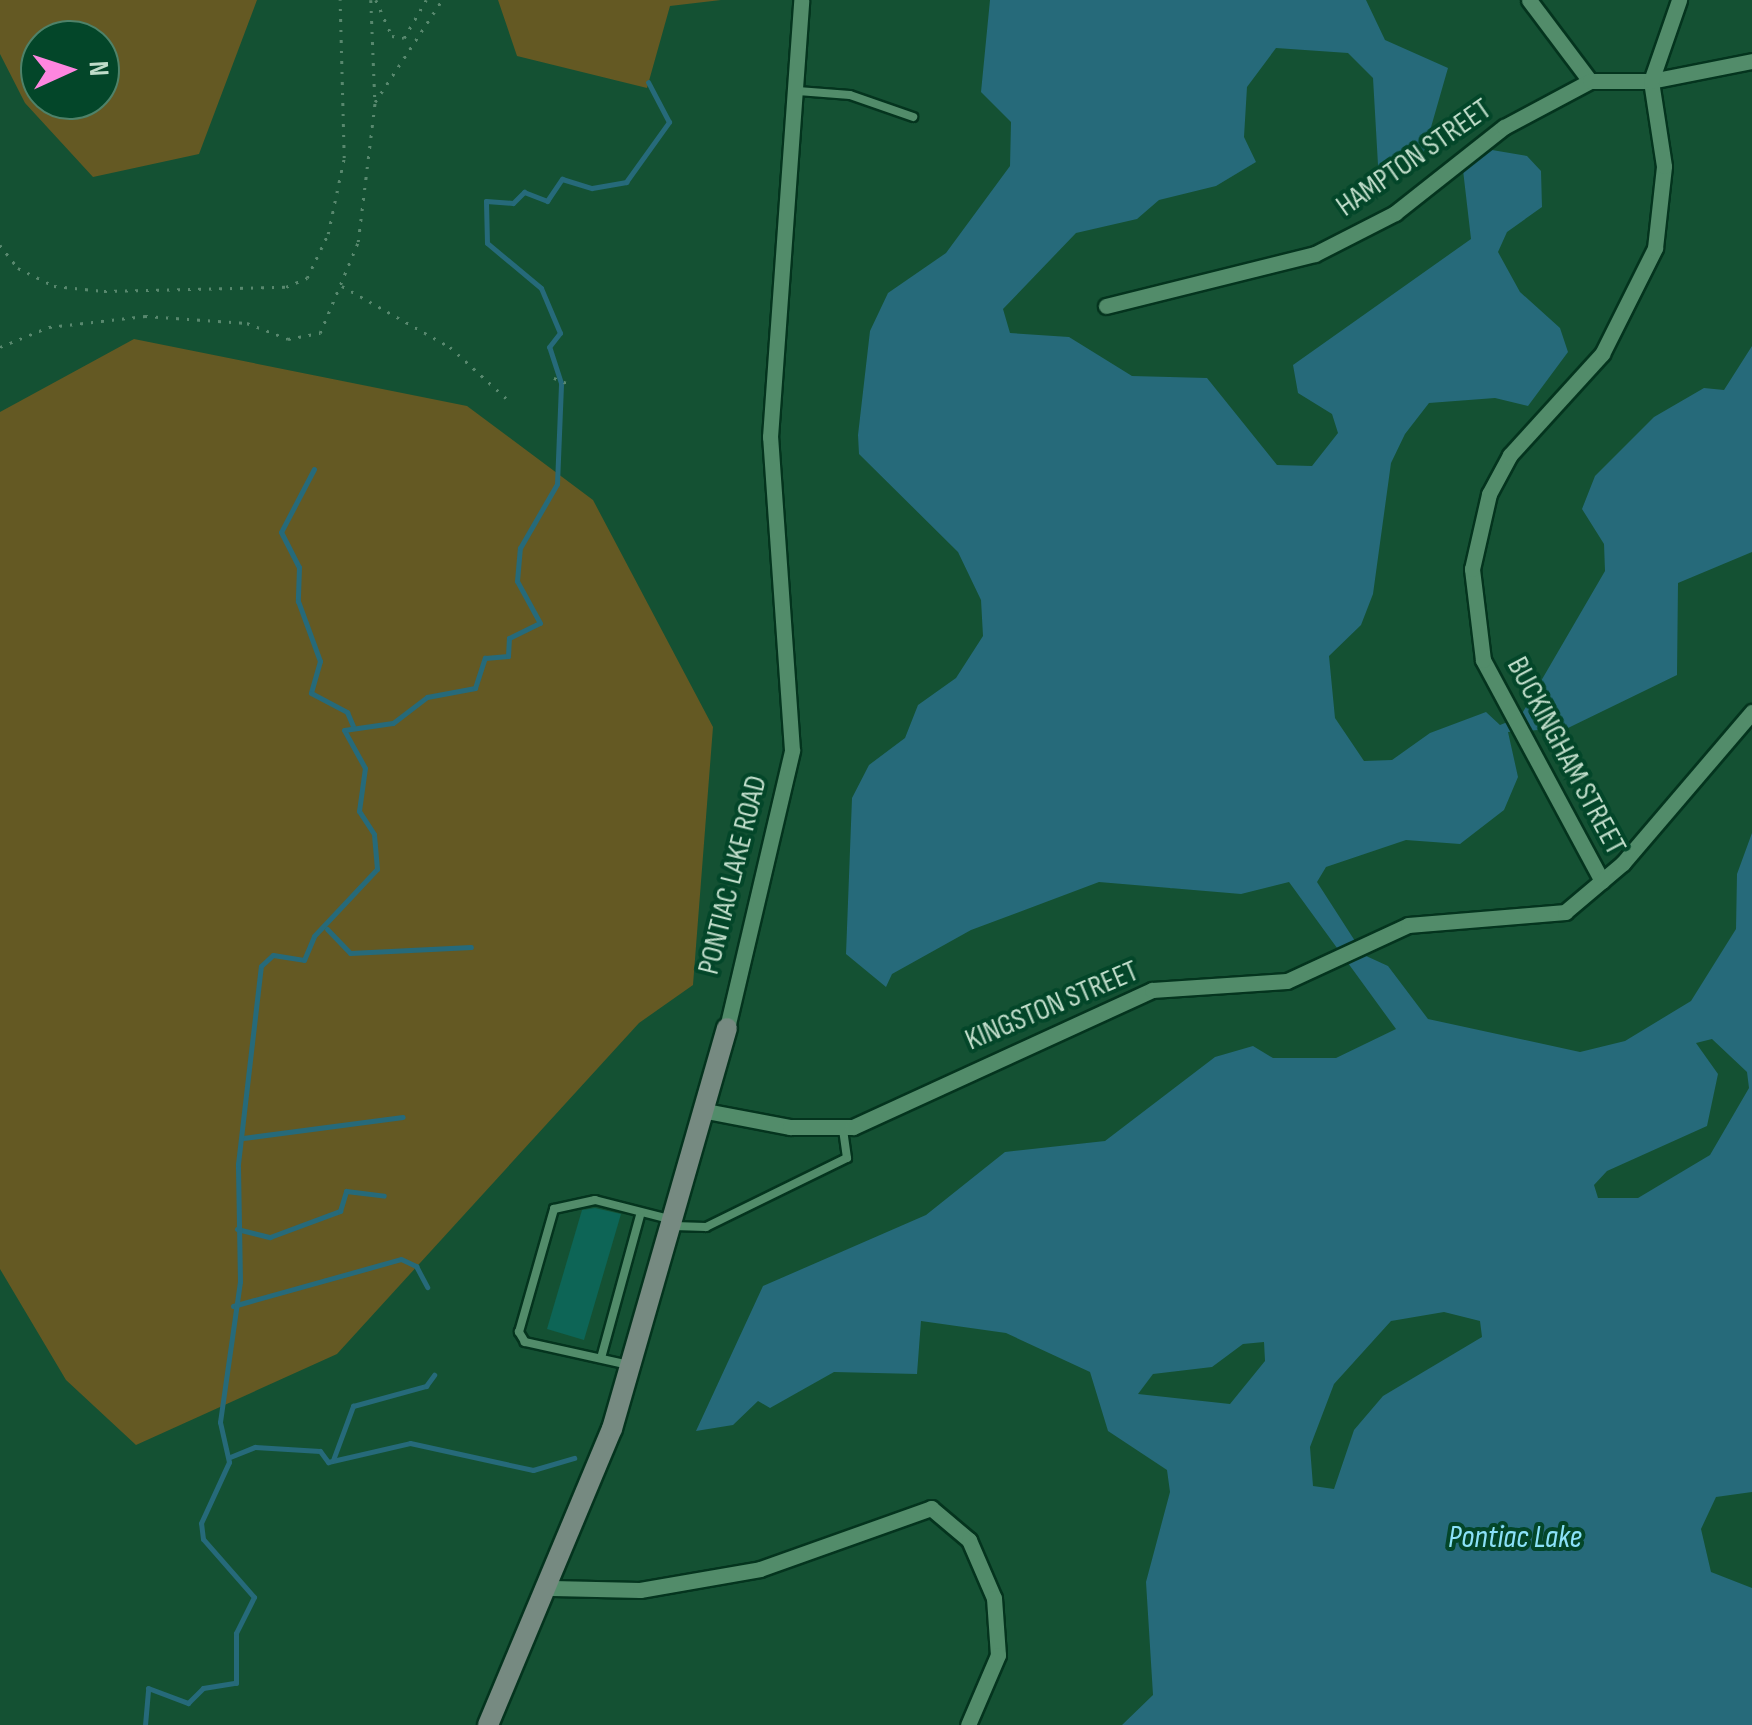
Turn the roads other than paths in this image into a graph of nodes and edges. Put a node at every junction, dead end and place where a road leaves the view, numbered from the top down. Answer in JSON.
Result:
{"nodes":[{"id":1,"x":801,"y":0,"type":"edge"},
{"id":2,"x":1529,"y":0,"type":"edge"},
{"id":3,"x":1679,"y":0,"type":"edge"},
{"id":4,"x":1752,"y":61,"type":"edge"},
{"id":5,"x":1590,"y":82,"type":"junction"},
{"id":6,"x":1651,"y":82,"type":"junction"},
{"id":7,"x":798,"y":90,"type":"junction"},
{"id":8,"x":913,"y":117,"type":"dead end"},
{"id":9,"x":1106,"y":306,"type":"dead end"},
{"id":10,"x":1752,"y":712,"type":"edge"},
{"id":11,"x":1602,"y":881,"type":"junction"},
{"id":12,"x":727,"y":1028,"type":"joint"},
{"id":13,"x":706,"y":1112,"type":"junction"},
{"id":14,"x":843,"y":1128,"type":"junction"},
{"id":15,"x":641,"y":1212,"type":"junction"},
{"id":16,"x":675,"y":1223,"type":"junction"},
{"id":17,"x":601,"y":1358,"type":"junction"},
{"id":18,"x":633,"y":1366,"type":"junction"},
{"id":19,"x":552,"y":1588,"type":"junction"},
{"id":20,"x":488,"y":1725,"type":"edge"},
{"id":21,"x":968,"y":1725,"type":"edge"}],
"edges":[{"from":1,"to":7,"type":"street","name":"PONTIAC LAKE ROAD"},
{"from":2,"to":5,"type":"street"},
{"from":3,"to":6,"type":"street","name":"BUCKINGHAM STREET"},
{"from":4,"to":6,"type":"street","name":"HAMPTON STREET"},
{"from":5,"to":6,"type":"street","name":"HAMPTON STREET"},
{"from":5,"to":9,"type":"street","name":"HAMPTON STREET"},
{"from":6,"to":11,"type":"street","name":"BUCKINGHAM STREET"},
{"from":7,"to":8,"type":"lane"},
{"from":7,"to":12,"type":"street","name":"PONTIAC LAKE ROAD"},
{"from":10,"to":11,"type":"street","name":"KINGSTON STREET"},
{"from":11,"to":14,"type":"street","name":"KINGSTON STREET"},
{"from":12,"to":13,"type":"street","name":"PONTIAC LAKE ROAD"},
{"from":13,"to":14,"type":"street"},
{"from":13,"to":16,"type":"street","name":"PONTIAC LAKE ROAD"},
{"from":14,"to":16,"type":"lane"},
{"from":15,"to":16,"type":"lane"},
{"from":15,"to":17,"type":"lane"},
{"from":15,"to":17,"type":"lane"},
{"from":16,"to":18,"type":"street","name":"PONTIAC LAKE ROAD"},
{"from":17,"to":18,"type":"lane"},
{"from":18,"to":19,"type":"street","name":"PONTIAC LAKE ROAD"},
{"from":19,"to":20,"type":"street","name":"PONTIAC LAKE ROAD"},
{"from":19,"to":21,"type":"street"}]}
